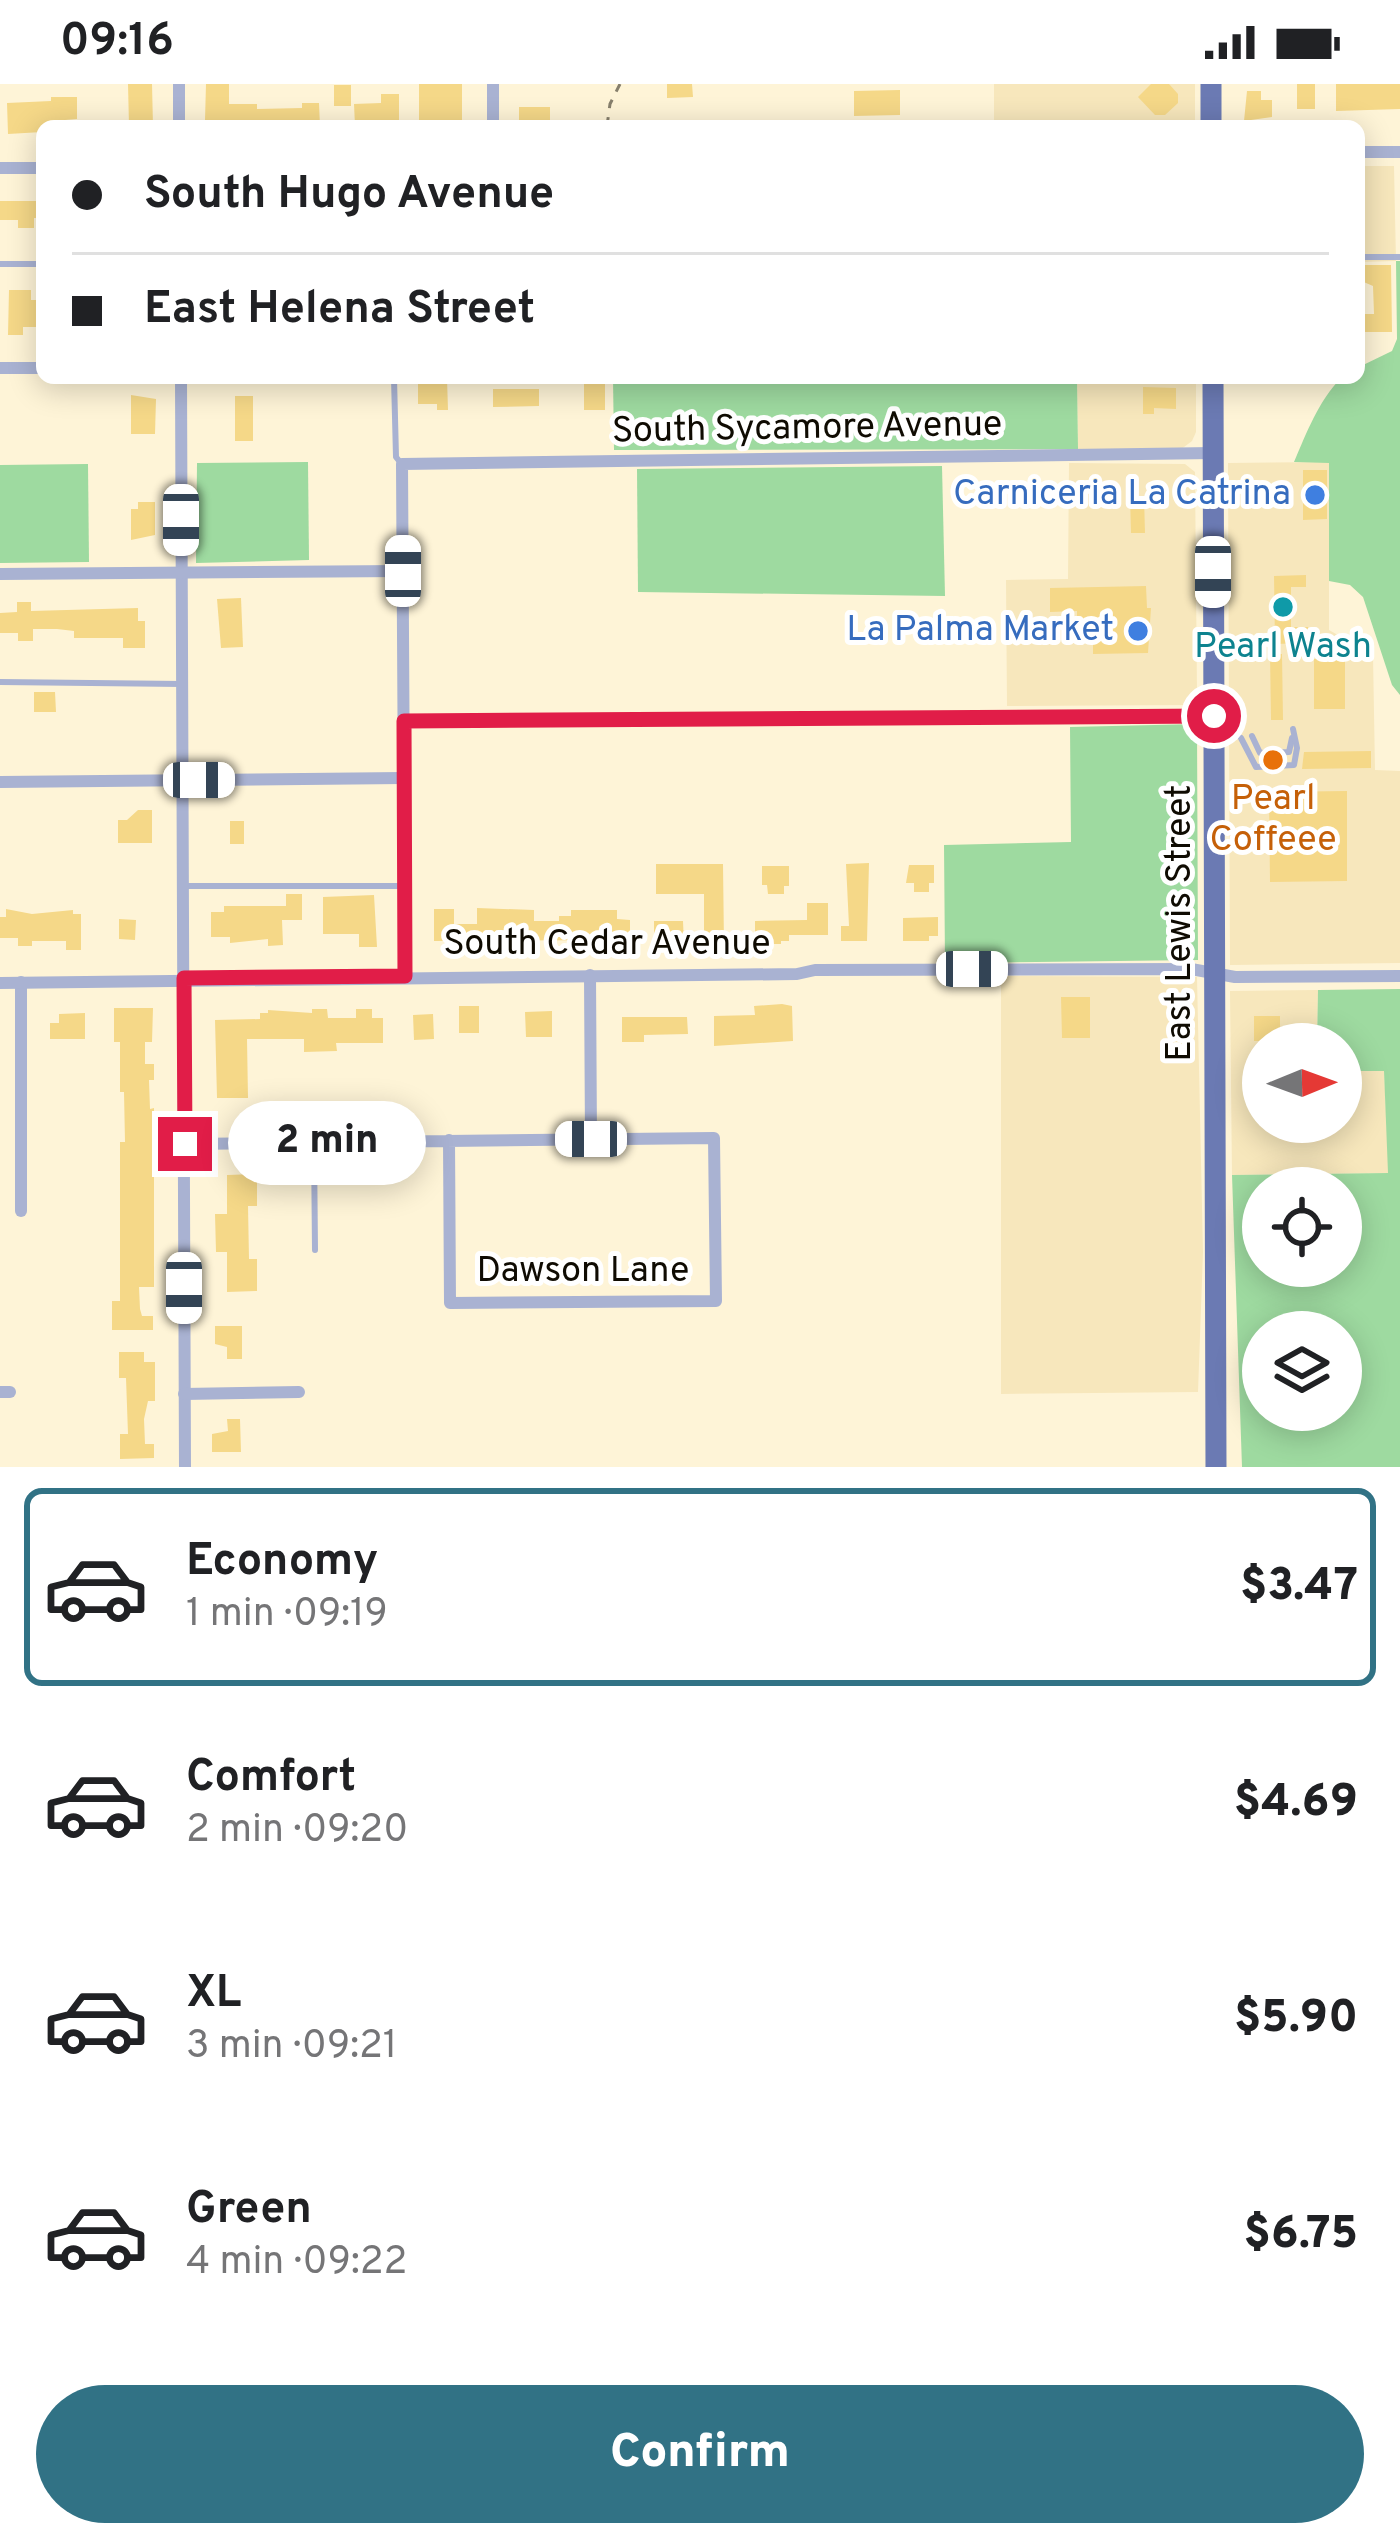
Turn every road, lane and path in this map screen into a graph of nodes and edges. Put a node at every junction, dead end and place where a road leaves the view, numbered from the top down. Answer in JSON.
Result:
{"nodes":[{"id":1,"x":179,"y":84,"type":"edge"},
{"id":2,"x":493,"y":84,"type":"edge"},
{"id":3,"x":620,"y":84,"type":"edge"},
{"id":4,"x":1211,"y":84,"type":"edge"},
{"id":5,"x":179,"y":120,"type":"edge"},
{"id":6,"x":494,"y":120,"type":"edge"},
{"id":7,"x":608,"y":120,"type":"edge"},
{"id":8,"x":1211,"y":120,"type":"edge"},
{"id":9,"x":1365,"y":152,"type":"edge"},
{"id":10,"x":1400,"y":152,"type":"edge"},
{"id":11,"x":36,"y":168,"type":"edge"},
{"id":12,"x":0,"y":169,"type":"edge"},
{"id":13,"x":1365,"y":257,"type":"edge"},
{"id":14,"x":1400,"y":257,"type":"edge"},
{"id":15,"x":0,"y":264,"type":"edge"},
{"id":16,"x":36,"y":264,"type":"edge"},
{"id":17,"x":0,"y":368,"type":"edge"},
{"id":18,"x":36,"y":368,"type":"edge"},
{"id":19,"x":181,"y":384,"type":"edge"},
{"id":20,"x":394,"y":384,"type":"edge"},
{"id":21,"x":1213,"y":384,"type":"edge"},
{"id":22,"x":1213,"y":453,"type":"junction"},
{"id":23,"x":402,"y":464,"type":"junction"},
{"id":24,"x":403,"y":571,"type":"junction"},
{"id":25,"x":182,"y":573,"type":"junction"},
{"id":26,"x":0,"y":574,"type":"edge"},
{"id":27,"x":0,"y":682,"type":"edge"},
{"id":28,"x":182,"y":684,"type":"junction"},
{"id":29,"x":1214,"y":716,"type":"junction"},
{"id":30,"x":404,"y":721,"type":"junction"},
{"id":31,"x":1252,"y":736,"type":"dead end"},
{"id":32,"x":1241,"y":737,"type":"dead end"},
{"id":33,"x":404,"y":778,"type":"junction"},
{"id":34,"x":183,"y":780,"type":"junction"},
{"id":35,"x":0,"y":782,"type":"edge"},
{"id":36,"x":183,"y":886,"type":"junction"},
{"id":37,"x":404,"y":886,"type":"junction"},
{"id":38,"x":1214,"y":973,"type":"junction"},
{"id":39,"x":590,"y":975,"type":"junction"},
{"id":40,"x":405,"y":976,"type":"junction"},
{"id":41,"x":1400,"y":976,"type":"edge"},
{"id":42,"x":184,"y":978,"type":"junction"},
{"id":43,"x":21,"y":982,"type":"junction"},
{"id":44,"x":0,"y":983,"type":"edge"},
{"id":45,"x":591,"y":1139,"type":"junction"},
{"id":46,"x":449,"y":1140,"type":"junction"},
{"id":47,"x":314,"y":1141,"type":"junction"},
{"id":48,"x":185,"y":1144,"type":"junction"},
{"id":49,"x":22,"y":1211,"type":"dead end"},
{"id":50,"x":315,"y":1250,"type":"dead end"},
{"id":51,"x":299,"y":1392,"type":"dead end"},
{"id":52,"x":184,"y":1394,"type":"junction"},
{"id":53,"x":1216,"y":1465,"type":"edge"},
{"id":54,"x":184,"y":1467,"type":"edge"}],
"edges":[{"from":1,"to":5,"type":"street"},
{"from":2,"to":6,"type":"street"},
{"from":3,"to":7,"type":"path"},
{"from":4,"to":8,"type":"main road"},
{"from":9,"to":10,"type":"street"},
{"from":11,"to":12,"type":"street"},
{"from":13,"to":14,"type":"lane"},
{"from":15,"to":16,"type":"lane"},
{"from":17,"to":18,"type":"street"},
{"from":19,"to":25,"type":"street"},
{"from":20,"to":23,"type":"lane"},
{"from":21,"to":22,"type":"main road","name":"East Lewis Street"},
{"from":22,"to":23,"type":"street","name":"South Sycamore Avenue"},
{"from":22,"to":29,"type":"main road","name":"East Lewis Street"},
{"from":23,"to":24,"type":"street"},
{"from":24,"to":25,"type":"street"},
{"from":24,"to":30,"type":"street"},
{"from":25,"to":26,"type":"street"},
{"from":25,"to":28,"type":"street"},
{"from":27,"to":28,"type":"lane"},
{"from":28,"to":34,"type":"street"},
{"from":29,"to":30,"type":"street"},
{"from":29,"to":38,"type":"main road","name":"East Lewis Street"},
{"from":30,"to":33,"type":"street"},
{"from":31,"to":32,"type":"lane"},
{"from":33,"to":34,"type":"street"},
{"from":33,"to":37,"type":"street"},
{"from":34,"to":35,"type":"street"},
{"from":34,"to":36,"type":"street"},
{"from":36,"to":37,"type":"lane"},
{"from":36,"to":42,"type":"street"},
{"from":37,"to":40,"type":"street"},
{"from":38,"to":39,"type":"street","name":"South Cedar Avenue"},
{"from":38,"to":41,"type":"street","name":"South Cedar Avenue"},
{"from":38,"to":53,"type":"main road","name":"East Lewis Street"},
{"from":39,"to":40,"type":"street","name":"South Cedar Avenue"},
{"from":39,"to":45,"type":"street"},
{"from":40,"to":42,"type":"street","name":"South Cedar Avenue"},
{"from":42,"to":43,"type":"street","name":"South Cedar Avenue"},
{"from":42,"to":48,"type":"street"},
{"from":43,"to":44,"type":"street","name":"South Cedar Avenue"},
{"from":43,"to":49,"type":"street"},
{"from":45,"to":46,"type":"street"},
{"from":45,"to":46,"type":"street","name":"Dawson Lane"},
{"from":46,"to":47,"type":"street"},
{"from":47,"to":48,"type":"street"},
{"from":47,"to":50,"type":"lane"},
{"from":48,"to":52,"type":"street"},
{"from":51,"to":52,"type":"street"},
{"from":52,"to":54,"type":"street"}]}
